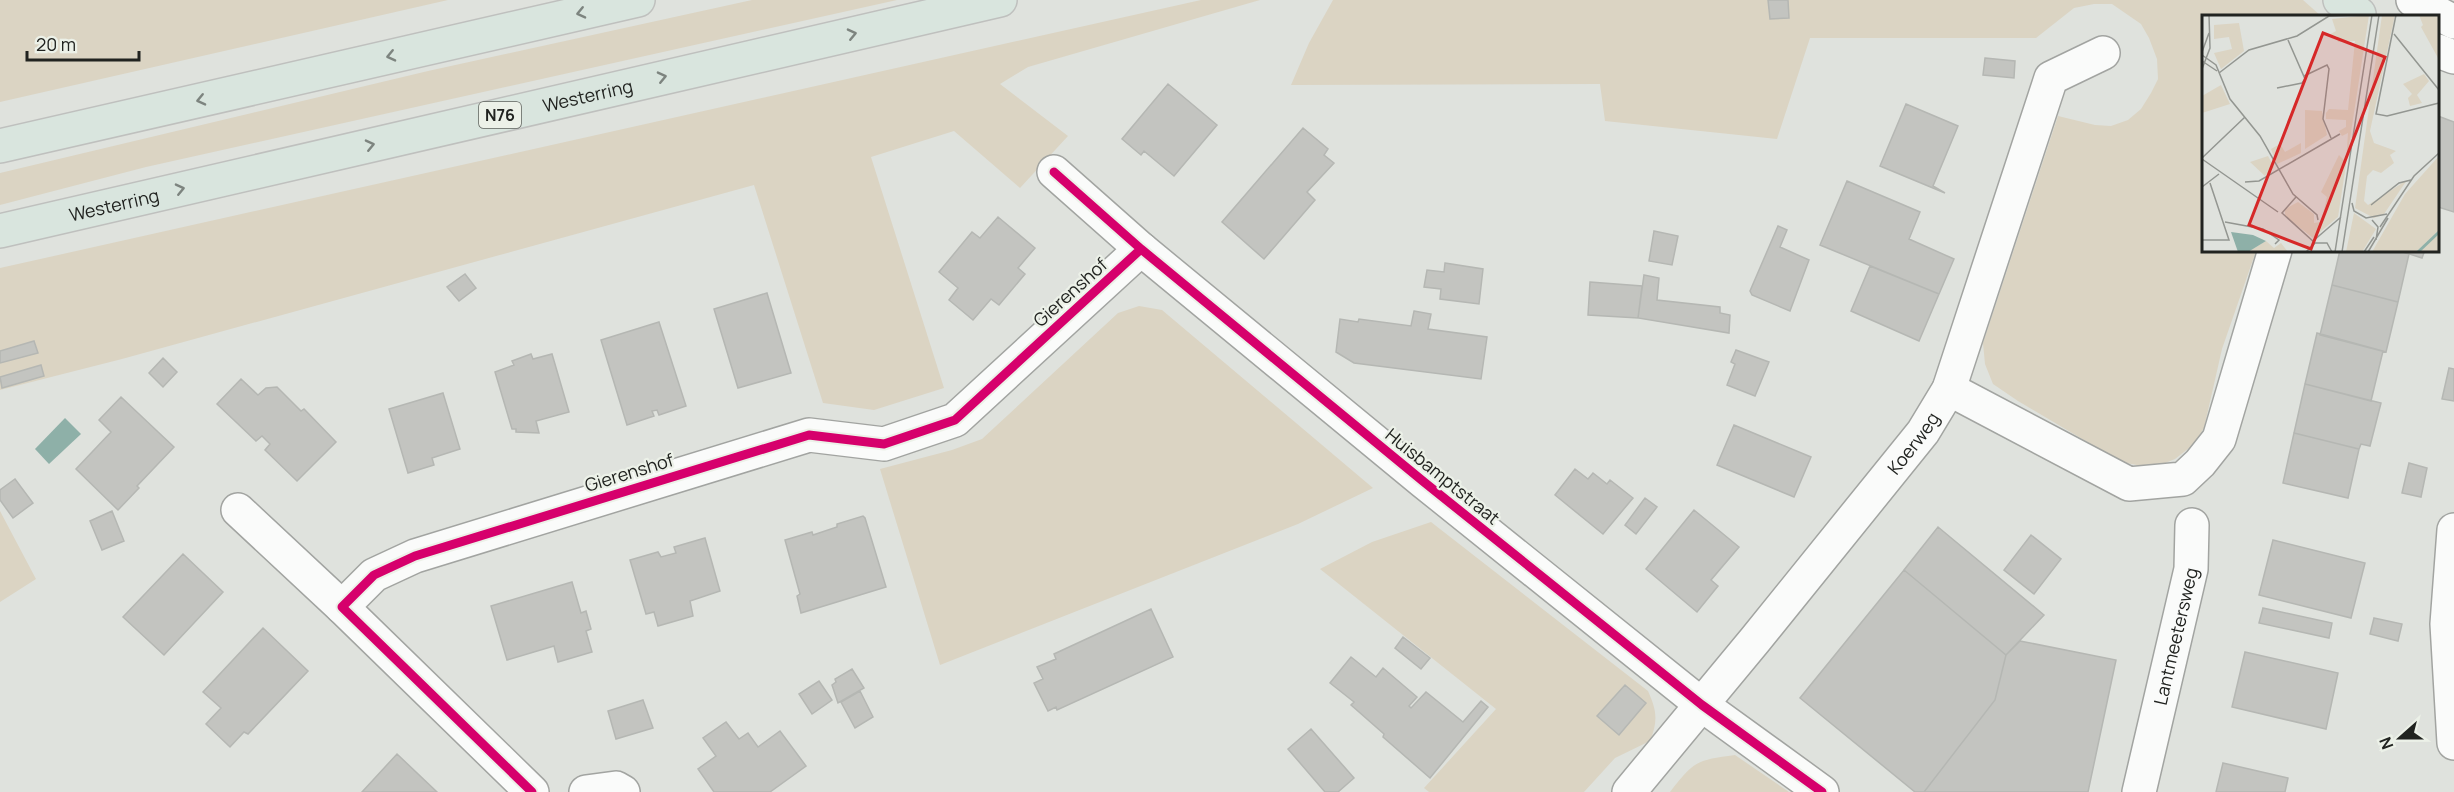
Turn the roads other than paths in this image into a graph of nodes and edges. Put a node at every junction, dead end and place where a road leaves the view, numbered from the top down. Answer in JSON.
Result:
{"nodes":[{"id":1,"x":638,"y":0,"type":"edge"},
{"id":2,"x":1000,"y":0,"type":"edge"},
{"id":3,"x":2413,"y":0,"type":"edge"},
{"id":4,"x":2454,"y":22,"type":"edge"},
{"id":5,"x":2439,"y":51,"type":"edge"},
{"id":6,"x":2103,"y":53,"type":"dead end"},
{"id":7,"x":2454,"y":57,"type":"edge"},
{"id":8,"x":0,"y":146,"type":"edge"},
{"id":9,"x":1054,"y":172,"type":"dead end"},
{"id":10,"x":0,"y":231,"type":"edge"},
{"id":11,"x":1141,"y":249,"type":"junction"},
{"id":12,"x":2274,"y":252,"type":"edge"},
{"id":13,"x":1949,"y":389,"type":"junction"},
{"id":14,"x":238,"y":510,"type":"dead end"},
{"id":15,"x":2192,"y":525,"type":"dead end"},
{"id":16,"x":2454,"y":530,"type":"edge"},
{"id":17,"x":342,"y":607,"type":"junction"},
{"id":18,"x":1702,"y":705,"type":"junction"},
{"id":19,"x":2454,"y":743,"type":"edge"},
{"id":20,"x":532,"y":792,"type":"edge"},
{"id":21,"x":586,"y":792,"type":"edge"},
{"id":22,"x":623,"y":792,"type":"edge"},
{"id":23,"x":1629,"y":792,"type":"edge"},
{"id":24,"x":1822,"y":792,"type":"edge"},
{"id":25,"x":2139,"y":792,"type":"edge"}],
"edges":[{"from":1,"to":8,"type":"highway","one_way":true},
{"from":10,"to":2,"type":"highway","name":"Westerring","number":"N76","one_way":true},
{"from":3,"to":4,"type":"street"},
{"from":5,"to":7,"type":"street"},
{"from":6,"to":13,"type":"street","name":"Koerweg"},
{"from":9,"to":11,"type":"street","name":"Huisbamptstraat"},
{"from":11,"to":17,"type":"street","name":"Gierenshof"},
{"from":11,"to":18,"type":"street","name":"Huisbamptstraat"},
{"from":12,"to":13,"type":"street"},
{"from":13,"to":18,"type":"street","name":"Koerweg"},
{"from":14,"to":17,"type":"street"},
{"from":15,"to":25,"type":"street","name":"Lantmeetersweg"},
{"from":16,"to":19,"type":"street"},
{"from":17,"to":20,"type":"street"},
{"from":18,"to":23,"type":"street","name":"Koerweg"},
{"from":18,"to":24,"type":"street","name":"Huisbamptstraat"},
{"from":21,"to":22,"type":"street"}]}
